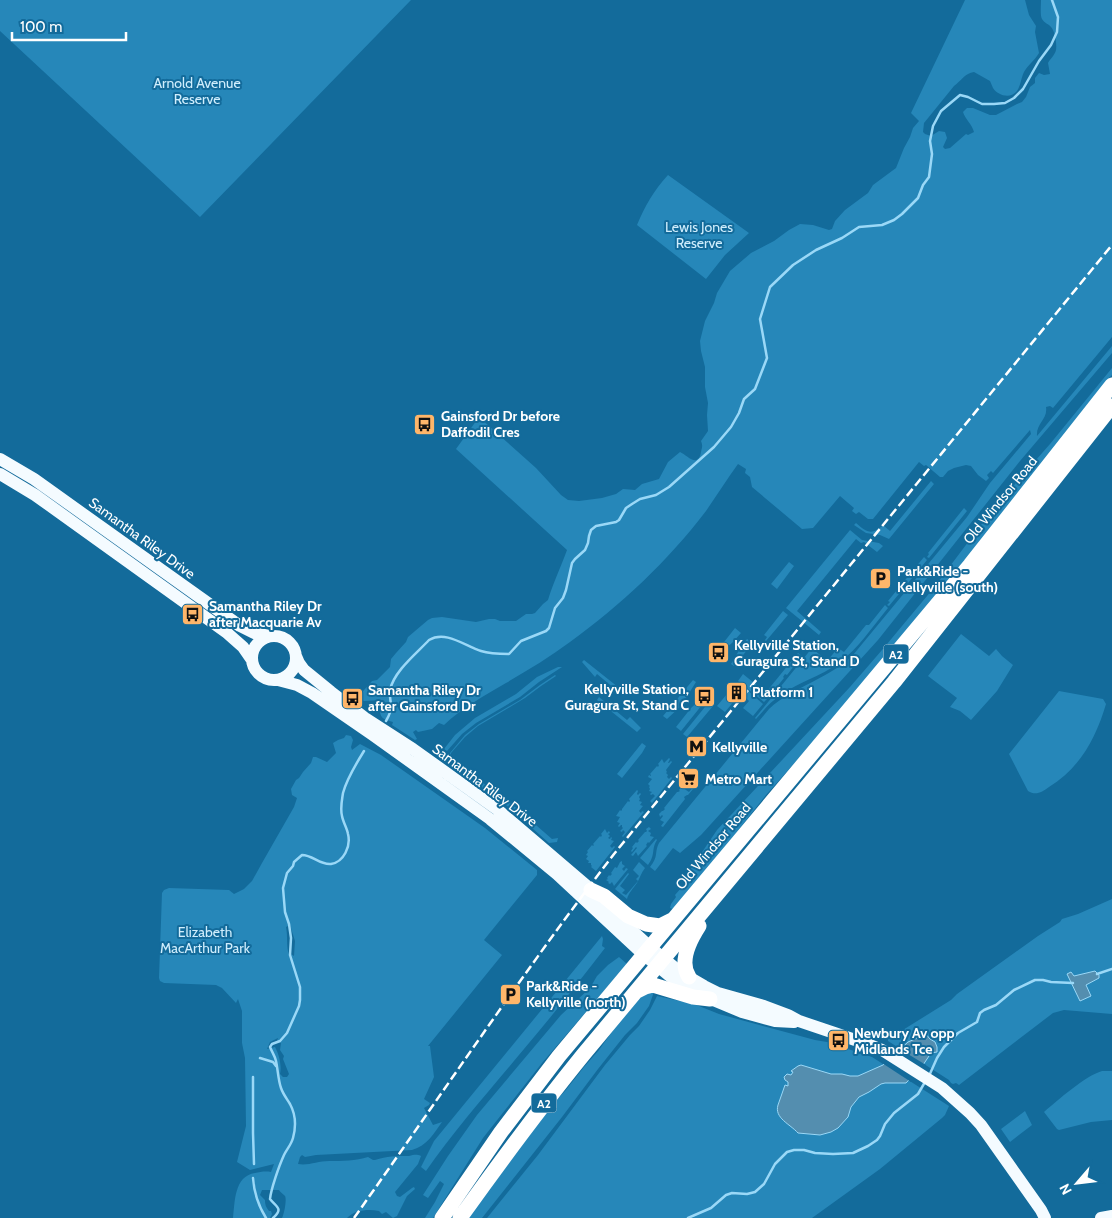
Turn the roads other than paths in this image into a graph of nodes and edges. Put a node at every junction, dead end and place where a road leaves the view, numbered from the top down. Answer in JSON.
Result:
{"nodes":[{"id":1,"x":1112,"y":386,"type":"edge"},
{"id":2,"x":1112,"y":406,"type":"edge"},
{"id":3,"x":0,"y":459,"type":"edge"},
{"id":4,"x":0,"y":474,"type":"edge"},
{"id":5,"x":269,"y":636,"type":"junction"},
{"id":6,"x":296,"y":656,"type":"junction"},
{"id":7,"x":252,"y":660,"type":"junction"},
{"id":8,"x":278,"y":680,"type":"junction"},
{"id":9,"x":591,"y":890,"type":"junction"},
{"id":10,"x":706,"y":908,"type":"junction"},
{"id":11,"x":675,"y":918,"type":"junction"},
{"id":12,"x":646,"y":951,"type":"junction"},
{"id":13,"x":660,"y":963,"type":"junction"},
{"id":14,"x":689,"y":977,"type":"junction"},
{"id":15,"x":634,"y":994,"type":"junction"},
{"id":16,"x":710,"y":999,"type":"junction"},
{"id":17,"x":800,"y":1022,"type":"junction"},
{"id":18,"x":942,"y":1088,"type":"junction"},
{"id":19,"x":1112,"y":1216,"type":"edge"},
{"id":20,"x":442,"y":1218,"type":"edge"},
{"id":21,"x":460,"y":1218,"type":"edge"},
{"id":22,"x":1045,"y":1218,"type":"edge"},
{"id":23,"x":1057,"y":1218,"type":"edge"},
{"id":24,"x":1101,"y":1218,"type":"edge"}],
"edges":[{"from":1,"to":11,"type":"highway","name":"Old Windsor Road","number":"A2"},
{"from":2,"to":10,"type":"highway","number":"A2"},
{"from":3,"to":5,"type":"main road","name":"Samantha Riley Drive"},
{"from":4,"to":7,"type":"main road","name":"Samantha Riley Drive"},
{"from":5,"to":6,"type":"main road"},
{"from":5,"to":7,"type":"main road"},
{"from":6,"to":8,"type":"main road"},
{"from":6,"to":9,"type":"main road","name":"Samantha Riley Drive"},
{"from":7,"to":8,"type":"main road"},
{"from":8,"to":12,"type":"main road","name":"Samantha Riley Drive"},
{"from":9,"to":11,"type":"highway"},
{"from":9,"to":12,"type":"main road","name":"Samantha Riley Drive"},
{"from":10,"to":13,"type":"highway","number":"A2"},
{"from":10,"to":14,"type":"highway"},
{"from":11,"to":12,"type":"highway","name":"Old Windsor Road","number":"A2"},
{"from":12,"to":13,"type":"main road"},
{"from":12,"to":20,"type":"highway","name":"Old Windsor Road","number":"A2"},
{"from":13,"to":14,"type":"main road"},
{"from":13,"to":15,"type":"highway","number":"A2"},
{"from":13,"to":16,"type":"main road"},
{"from":14,"to":17,"type":"main road"},
{"from":15,"to":16,"type":"highway"},
{"from":15,"to":21,"type":"highway","number":"A2"},
{"from":16,"to":17,"type":"main road"},
{"from":17,"to":18,"type":"main road"},
{"from":18,"to":22,"type":"main road"},
{"from":18,"to":23,"type":"main road"},
{"from":19,"to":24,"type":"main road"}]}
